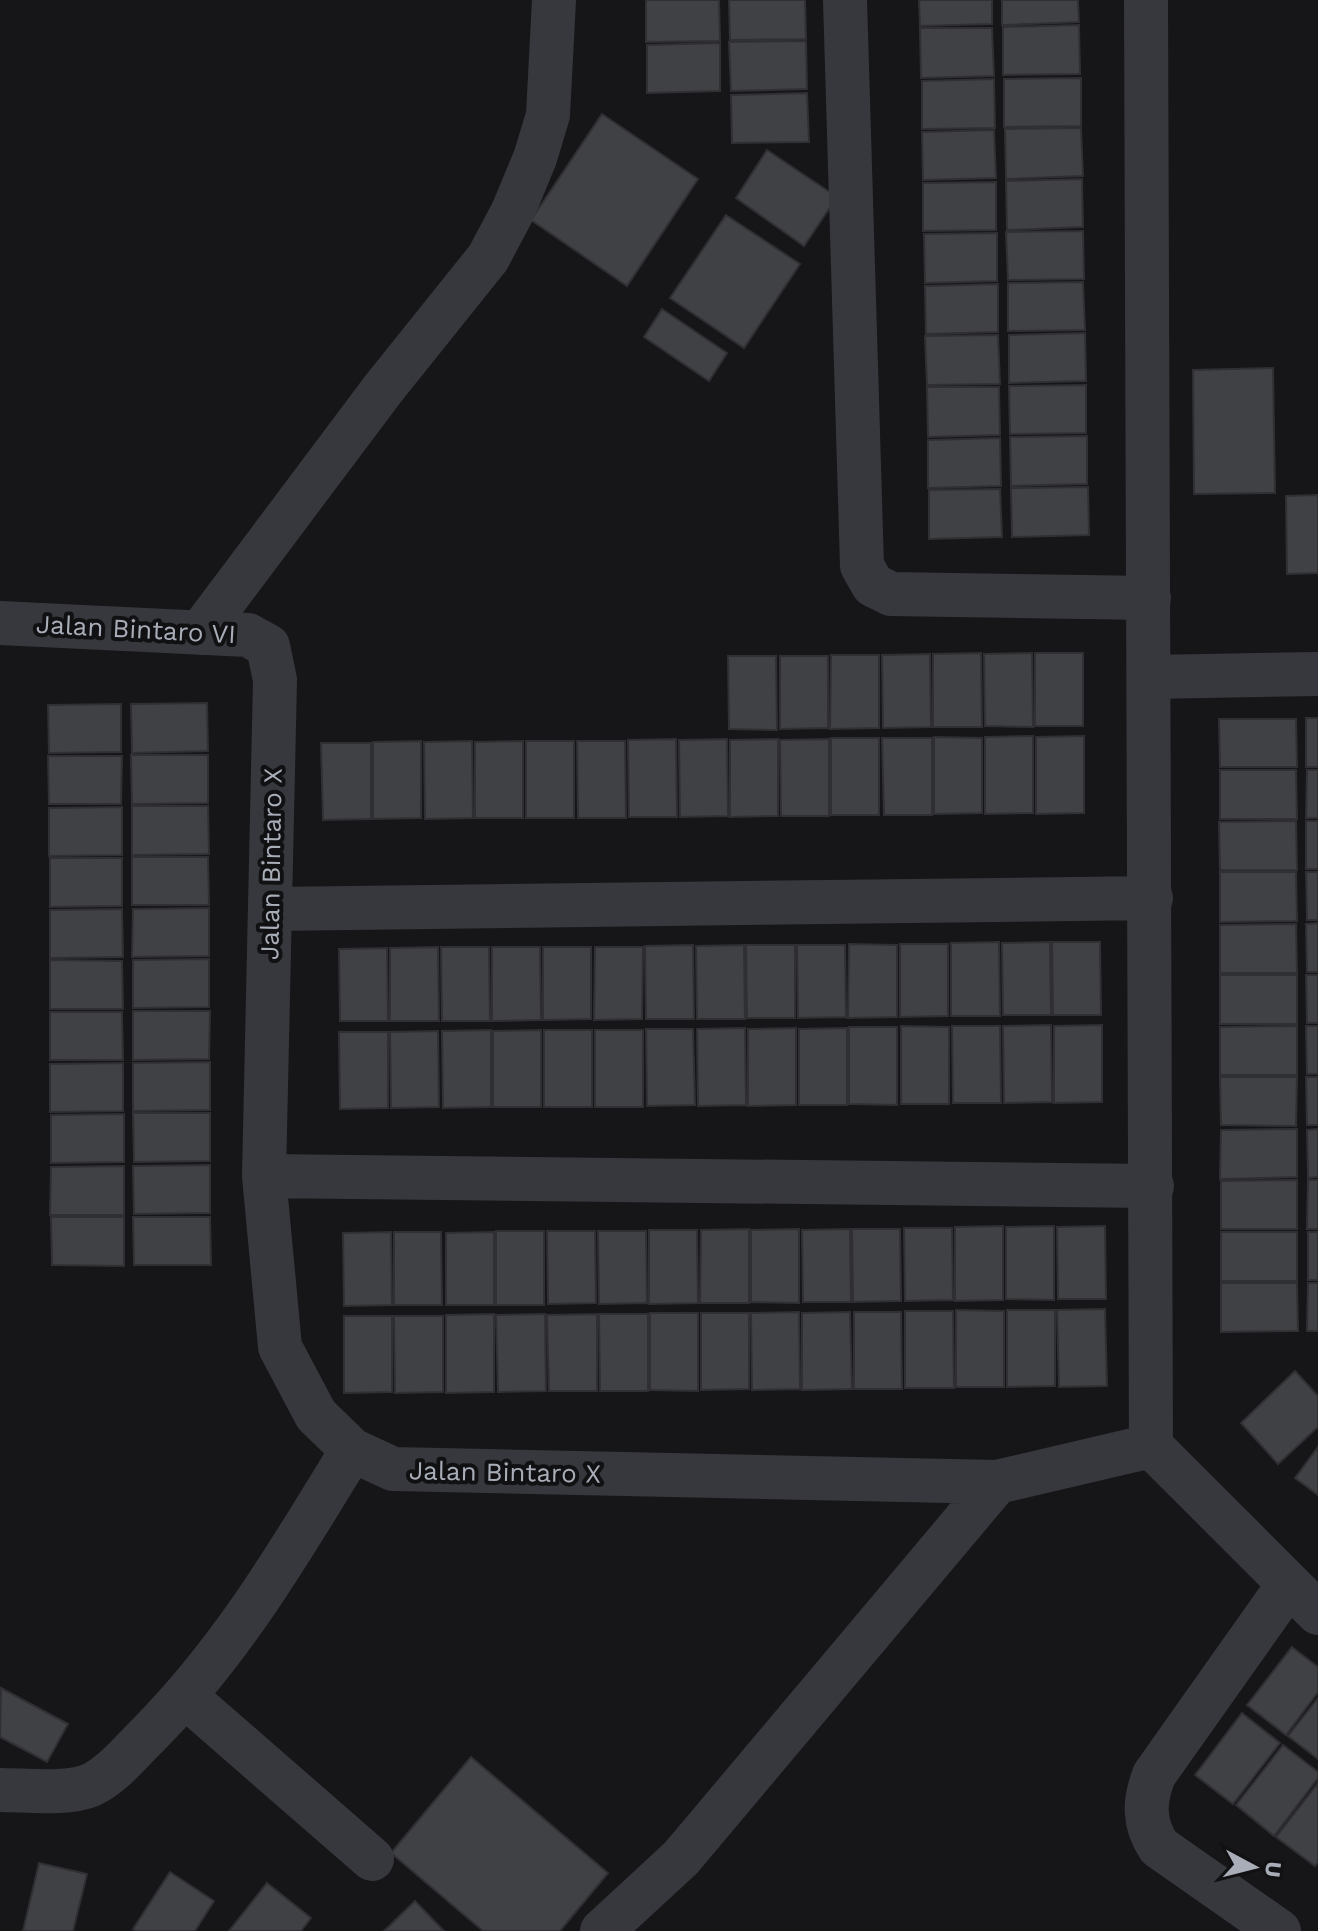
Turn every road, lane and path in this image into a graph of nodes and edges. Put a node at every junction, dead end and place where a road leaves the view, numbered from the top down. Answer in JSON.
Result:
{"nodes":[{"id":1,"x":554,"y":0,"type":"edge"},
{"id":2,"x":845,"y":0,"type":"edge"},
{"id":3,"x":1146,"y":0,"type":"edge"},
{"id":4,"x":1149,"y":598,"type":"junction"},
{"id":5,"x":0,"y":623,"type":"edge"},
{"id":6,"x":200,"y":633,"type":"junction"},
{"id":7,"x":268,"y":646,"type":"joint"},
{"id":8,"x":1318,"y":674,"type":"edge"},
{"id":9,"x":1150,"y":677,"type":"junction"},
{"id":10,"x":1151,"y":898,"type":"junction"},
{"id":11,"x":270,"y":909,"type":"junction"},
{"id":12,"x":264,"y":1176,"type":"junction"},
{"id":13,"x":1152,"y":1186,"type":"junction"},
{"id":14,"x":1151,"y":1446,"type":"junction"},
{"id":15,"x":352,"y":1450,"type":"junction"},
{"id":16,"x":997,"y":1482,"type":"junction"},
{"id":17,"x":1304,"y":1598,"type":"edge"},
{"id":18,"x":186,"y":1697,"type":"junction"},
{"id":19,"x":0,"y":1790,"type":"edge"},
{"id":20,"x":372,"y":1859,"type":"dead end"},
{"id":21,"x":602,"y":1931,"type":"edge"},
{"id":22,"x":1279,"y":1931,"type":"edge"}],
"edges":[{"from":1,"to":6,"type":"street"},
{"from":2,"to":4,"type":"street"},
{"from":3,"to":4,"type":"street"},
{"from":4,"to":9,"type":"street"},
{"from":5,"to":6,"type":"street","name":"Jalan Bintaro VI"},
{"from":6,"to":7,"type":"street","name":"Jalan Bintaro VI"},
{"from":7,"to":11,"type":"street","name":"Jalan Bintaro X"},
{"from":8,"to":9,"type":"street"},
{"from":9,"to":10,"type":"street"},
{"from":10,"to":11,"type":"street"},
{"from":10,"to":13,"type":"street"},
{"from":11,"to":12,"type":"street","name":"Jalan Bintaro X"},
{"from":12,"to":13,"type":"street"},
{"from":12,"to":15,"type":"street","name":"Jalan Bintaro X"},
{"from":13,"to":14,"type":"street"},
{"from":14,"to":16,"type":"street","name":"Jalan Bintaro X"},
{"from":14,"to":17,"type":"street"},
{"from":15,"to":16,"type":"street","name":"Jalan Bintaro X"},
{"from":15,"to":18,"type":"street"},
{"from":16,"to":21,"type":"street"},
{"from":17,"to":22,"type":"street"},
{"from":18,"to":19,"type":"street"},
{"from":18,"to":20,"type":"street"}]}
